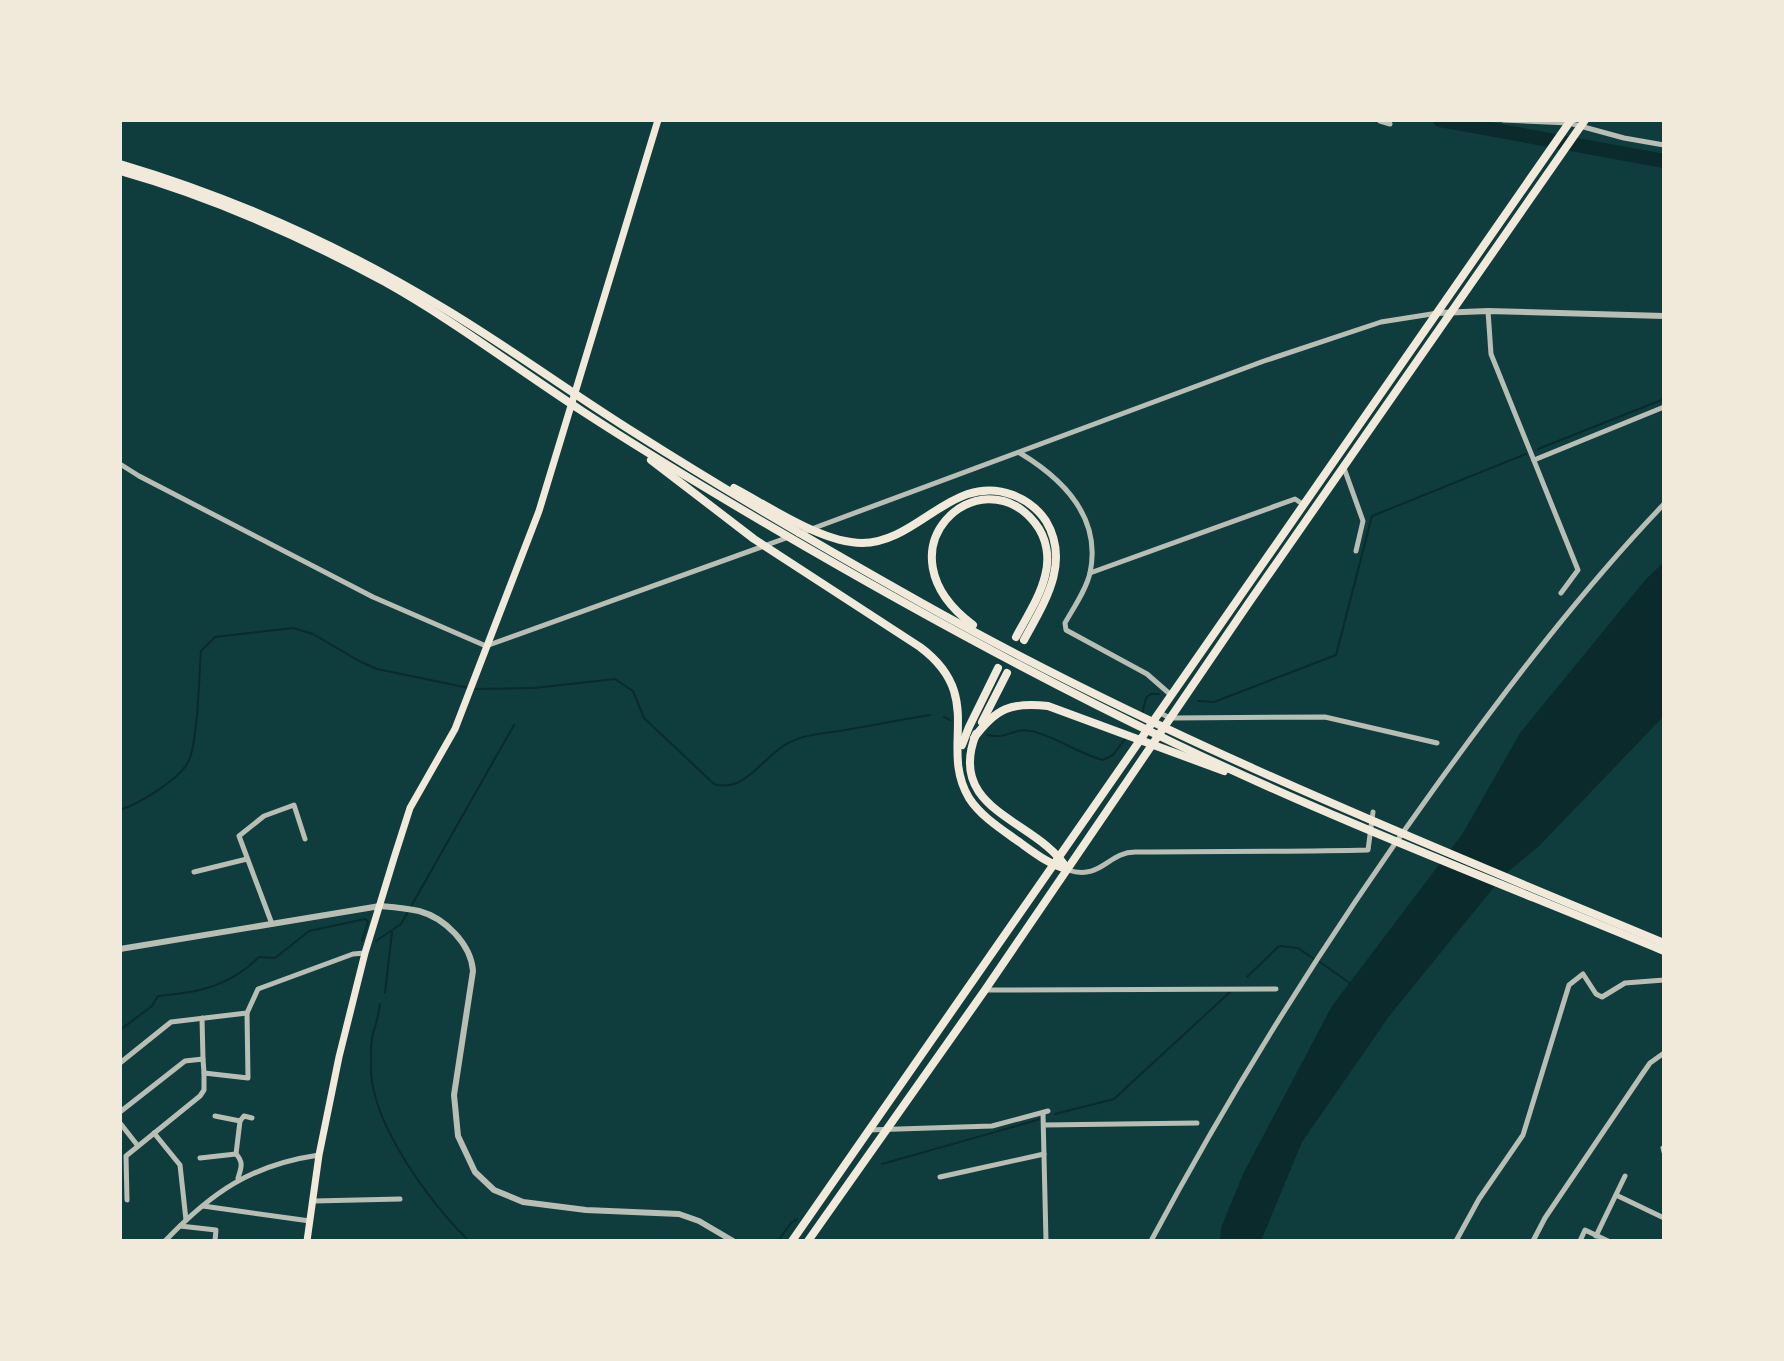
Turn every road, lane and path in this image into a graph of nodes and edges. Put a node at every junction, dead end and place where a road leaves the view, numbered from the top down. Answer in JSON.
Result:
{"nodes":[{"id":1,"x":658,"y":120,"type":"edge"},
{"id":2,"x":1503,"y":120,"type":"edge"},
{"id":3,"x":1380,"y":121,"type":"edge"},
{"id":4,"x":1569,"y":123,"type":"edge"},
{"id":5,"x":1390,"y":124,"type":"dead end"},
{"id":6,"x":1581,"y":125,"type":"edge"},
{"id":7,"x":1664,"y":145,"type":"edge"},
{"id":8,"x":120,"y":164,"type":"edge"},
{"id":9,"x":120,"y":171,"type":"edge"},
{"id":10,"x":1488,"y":311,"type":"junction"},
{"id":11,"x":1452,"y":312,"type":"junction"},
{"id":12,"x":1438,"y":313,"type":"junction"},
{"id":13,"x":1664,"y":316,"type":"edge"},
{"id":14,"x":1664,"y":407,"type":"edge"},
{"id":15,"x":639,"y":436,"type":"junction"},
{"id":16,"x":626,"y":439,"type":"junction"},
{"id":17,"x":1020,"y":453,"type":"junction"},
{"id":18,"x":1534,"y":460,"type":"junction"},
{"id":19,"x":120,"y":464,"type":"edge"},
{"id":20,"x":1344,"y":468,"type":"junction"},
{"id":21,"x":1664,"y":504,"type":"edge"},
{"id":22,"x":1305,"y":506,"type":"junction"},
{"id":23,"x":1356,"y":551,"type":"dead end"},
{"id":24,"x":830,"y":555,"type":"junction"},
{"id":25,"x":1090,"y":573,"type":"junction"},
{"id":26,"x":1561,"y":593,"type":"dead end"},
{"id":27,"x":486,"y":646,"type":"junction"},
{"id":28,"x":1172,"y":695,"type":"junction"},
{"id":29,"x":1114,"y":704,"type":"junction"},
{"id":30,"x":1160,"y":713,"type":"junction"},
{"id":31,"x":1127,"y":715,"type":"junction"},
{"id":32,"x":1170,"y":718,"type":"junction"},
{"id":33,"x":974,"y":738,"type":"junction"},
{"id":34,"x":1437,"y":743,"type":"dead end"},
{"id":35,"x":1176,"y":744,"type":"junction"},
{"id":36,"x":959,"y":753,"type":"junction"},
{"id":37,"x":1312,"y":801,"type":"junction"},
{"id":38,"x":1373,"y":812,"type":"dead end"},
{"id":39,"x":305,"y":839,"type":"dead end"},
{"id":40,"x":1059,"y":856,"type":"junction"},
{"id":41,"x":247,"y":859,"type":"junction"},
{"id":42,"x":1053,"y":865,"type":"junction"},
{"id":43,"x":1067,"y":869,"type":"junction"},
{"id":44,"x":194,"y":872,"type":"dead end"},
{"id":45,"x":380,"y":906,"type":"junction"},
{"id":46,"x":272,"y":924,"type":"junction"},
{"id":47,"x":1664,"y":943,"type":"edge"},
{"id":48,"x":120,"y":949,"type":"edge"},
{"id":49,"x":1664,"y":951,"type":"edge"},
{"id":50,"x":365,"y":953,"type":"junction"},
{"id":51,"x":1664,"y":980,"type":"edge"},
{"id":52,"x":1276,"y":989,"type":"dead end"},
{"id":53,"x":985,"y":990,"type":"junction"},
{"id":54,"x":247,"y":1013,"type":"junction"},
{"id":55,"x":202,"y":1018,"type":"junction"},
{"id":56,"x":1664,"y":1053,"type":"edge"},
{"id":57,"x":203,"y":1059,"type":"junction"},
{"id":58,"x":120,"y":1063,"type":"edge"},
{"id":59,"x":204,"y":1073,"type":"junction"},
{"id":60,"x":120,"y":1112,"type":"edge"},
{"id":61,"x":215,"y":1116,"type":"dead end"},
{"id":62,"x":252,"y":1118,"type":"dead end"},
{"id":63,"x":240,"y":1121,"type":"junction"},
{"id":64,"x":120,"y":1123,"type":"edge"},
{"id":65,"x":1197,"y":1123,"type":"dead end"},
{"id":66,"x":1044,"y":1125,"type":"junction"},
{"id":67,"x":885,"y":1129,"type":"junction"},
{"id":68,"x":868,"y":1130,"type":"junction"},
{"id":69,"x":154,"y":1133,"type":"junction"},
{"id":70,"x":138,"y":1146,"type":"junction"},
{"id":71,"x":236,"y":1154,"type":"junction"},
{"id":72,"x":1044,"y":1154,"type":"junction"},
{"id":73,"x":319,"y":1155,"type":"junction"},
{"id":74,"x":200,"y":1158,"type":"dead end"},
{"id":75,"x":1625,"y":1176,"type":"dead end"},
{"id":76,"x":940,"y":1177,"type":"dead end"},
{"id":77,"x":238,"y":1179,"type":"junction"},
{"id":78,"x":1616,"y":1195,"type":"junction"},
{"id":79,"x":400,"y":1199,"type":"dead end"},
{"id":80,"x":127,"y":1200,"type":"dead end"},
{"id":81,"x":314,"y":1201,"type":"junction"},
{"id":82,"x":202,"y":1206,"type":"junction"},
{"id":83,"x":1664,"y":1218,"type":"edge"},
{"id":84,"x":186,"y":1221,"type":"junction"},
{"id":85,"x":310,"y":1221,"type":"junction"},
{"id":86,"x":180,"y":1226,"type":"junction"},
{"id":87,"x":1596,"y":1236,"type":"junction"},
{"id":88,"x":165,"y":1241,"type":"edge"},
{"id":89,"x":215,"y":1241,"type":"edge"},
{"id":90,"x":307,"y":1241,"type":"edge"},
{"id":91,"x":733,"y":1241,"type":"edge"},
{"id":92,"x":792,"y":1241,"type":"edge"},
{"id":93,"x":808,"y":1241,"type":"edge"},
{"id":94,"x":1046,"y":1241,"type":"edge"},
{"id":95,"x":1151,"y":1241,"type":"edge"},
{"id":96,"x":1456,"y":1241,"type":"edge"},
{"id":97,"x":1533,"y":1241,"type":"edge"},
{"id":98,"x":1580,"y":1241,"type":"edge"},
{"id":99,"x":1608,"y":1241,"type":"edge"}],
"edges":[{"from":1,"to":27,"type":"main road"},
{"from":2,"to":4,"type":"street"},
{"from":3,"to":5,"type":"street"},
{"from":4,"to":6,"type":"street"},
{"from":4,"to":12,"type":"highway"},
{"from":6,"to":7,"type":"street"},
{"from":6,"to":11,"type":"highway"},
{"from":8,"to":15,"type":"highway"},
{"from":9,"to":16,"type":"highway"},
{"from":10,"to":11,"type":"street"},
{"from":10,"to":13,"type":"street"},
{"from":10,"to":18,"type":"street"},
{"from":11,"to":12,"type":"street"},
{"from":11,"to":20,"type":"highway"},
{"from":12,"to":17,"type":"street"},
{"from":12,"to":22,"type":"highway"},
{"from":14,"to":18,"type":"street"},
{"from":15,"to":24,"type":"highway"},
{"from":15,"to":29,"type":"highway"},
{"from":16,"to":24,"type":"highway"},
{"from":16,"to":36,"type":"highway"},
{"from":17,"to":25,"type":"street"},
{"from":17,"to":27,"type":"street"},
{"from":18,"to":26,"type":"street"},
{"from":19,"to":27,"type":"street"},
{"from":20,"to":23,"type":"street"},
{"from":20,"to":32,"type":"highway"},
{"from":21,"to":95,"type":"street"},
{"from":22,"to":25,"type":"street"},
{"from":22,"to":28,"type":"highway"},
{"from":24,"to":29,"type":"highway"},
{"from":24,"to":31,"type":"highway"},
{"from":25,"to":28,"type":"street"},
{"from":27,"to":45,"type":"main road"},
{"from":28,"to":30,"type":"highway"},
{"from":29,"to":31,"type":"highway"},
{"from":30,"to":32,"type":"street"},
{"from":30,"to":40,"type":"highway"},
{"from":31,"to":35,"type":"highway"},
{"from":32,"to":34,"type":"street"},
{"from":32,"to":43,"type":"highway"},
{"from":33,"to":35,"type":"highway"},
{"from":33,"to":36,"type":"highway"},
{"from":33,"to":40,"type":"highway"},
{"from":35,"to":37,"type":"highway"},
{"from":35,"to":37,"type":"highway"},
{"from":36,"to":42,"type":"highway"},
{"from":37,"to":47,"type":"highway"},
{"from":37,"to":49,"type":"highway"},
{"from":38,"to":43,"type":"street"},
{"from":39,"to":41,"type":"street"},
{"from":40,"to":42,"type":"highway"},
{"from":40,"to":43,"type":"highway"},
{"from":41,"to":44,"type":"street"},
{"from":41,"to":46,"type":"street"},
{"from":42,"to":43,"type":"highway"},
{"from":42,"to":68,"type":"highway"},
{"from":43,"to":53,"type":"highway"},
{"from":45,"to":46,"type":"street"},
{"from":45,"to":50,"type":"main road"},
{"from":45,"to":91,"type":"street"},
{"from":46,"to":48,"type":"street"},
{"from":50,"to":54,"type":"street"},
{"from":50,"to":73,"type":"main road"},
{"from":51,"to":96,"type":"street"},
{"from":52,"to":53,"type":"street"},
{"from":53,"to":67,"type":"highway"},
{"from":54,"to":55,"type":"street"},
{"from":54,"to":59,"type":"street"},
{"from":55,"to":57,"type":"street"},
{"from":55,"to":58,"type":"street"},
{"from":56,"to":97,"type":"street"},
{"from":57,"to":59,"type":"street"},
{"from":57,"to":60,"type":"street"},
{"from":59,"to":69,"type":"street"},
{"from":61,"to":63,"type":"street"},
{"from":62,"to":63,"type":"street"},
{"from":63,"to":71,"type":"street"},
{"from":64,"to":70,"type":"street"},
{"from":65,"to":66,"type":"street"},
{"from":66,"to":67,"type":"street"},
{"from":66,"to":72,"type":"street"},
{"from":67,"to":68,"type":"street"},
{"from":67,"to":93,"type":"highway"},
{"from":68,"to":92,"type":"highway"},
{"from":69,"to":70,"type":"street"},
{"from":69,"to":84,"type":"street"},
{"from":70,"to":80,"type":"street"},
{"from":71,"to":74,"type":"street"},
{"from":71,"to":77,"type":"street"},
{"from":72,"to":76,"type":"street"},
{"from":72,"to":94,"type":"street"},
{"from":73,"to":77,"type":"street"},
{"from":73,"to":81,"type":"main road"},
{"from":75,"to":78,"type":"street"},
{"from":77,"to":82,"type":"street"},
{"from":78,"to":83,"type":"street"},
{"from":78,"to":87,"type":"street"},
{"from":79,"to":81,"type":"street"},
{"from":81,"to":85,"type":"main road"},
{"from":82,"to":84,"type":"street"},
{"from":82,"to":85,"type":"street"},
{"from":84,"to":86,"type":"street"},
{"from":85,"to":90,"type":"main road"},
{"from":86,"to":88,"type":"street"},
{"from":86,"to":89,"type":"street"},
{"from":87,"to":98,"type":"street"},
{"from":87,"to":99,"type":"street"}]}
